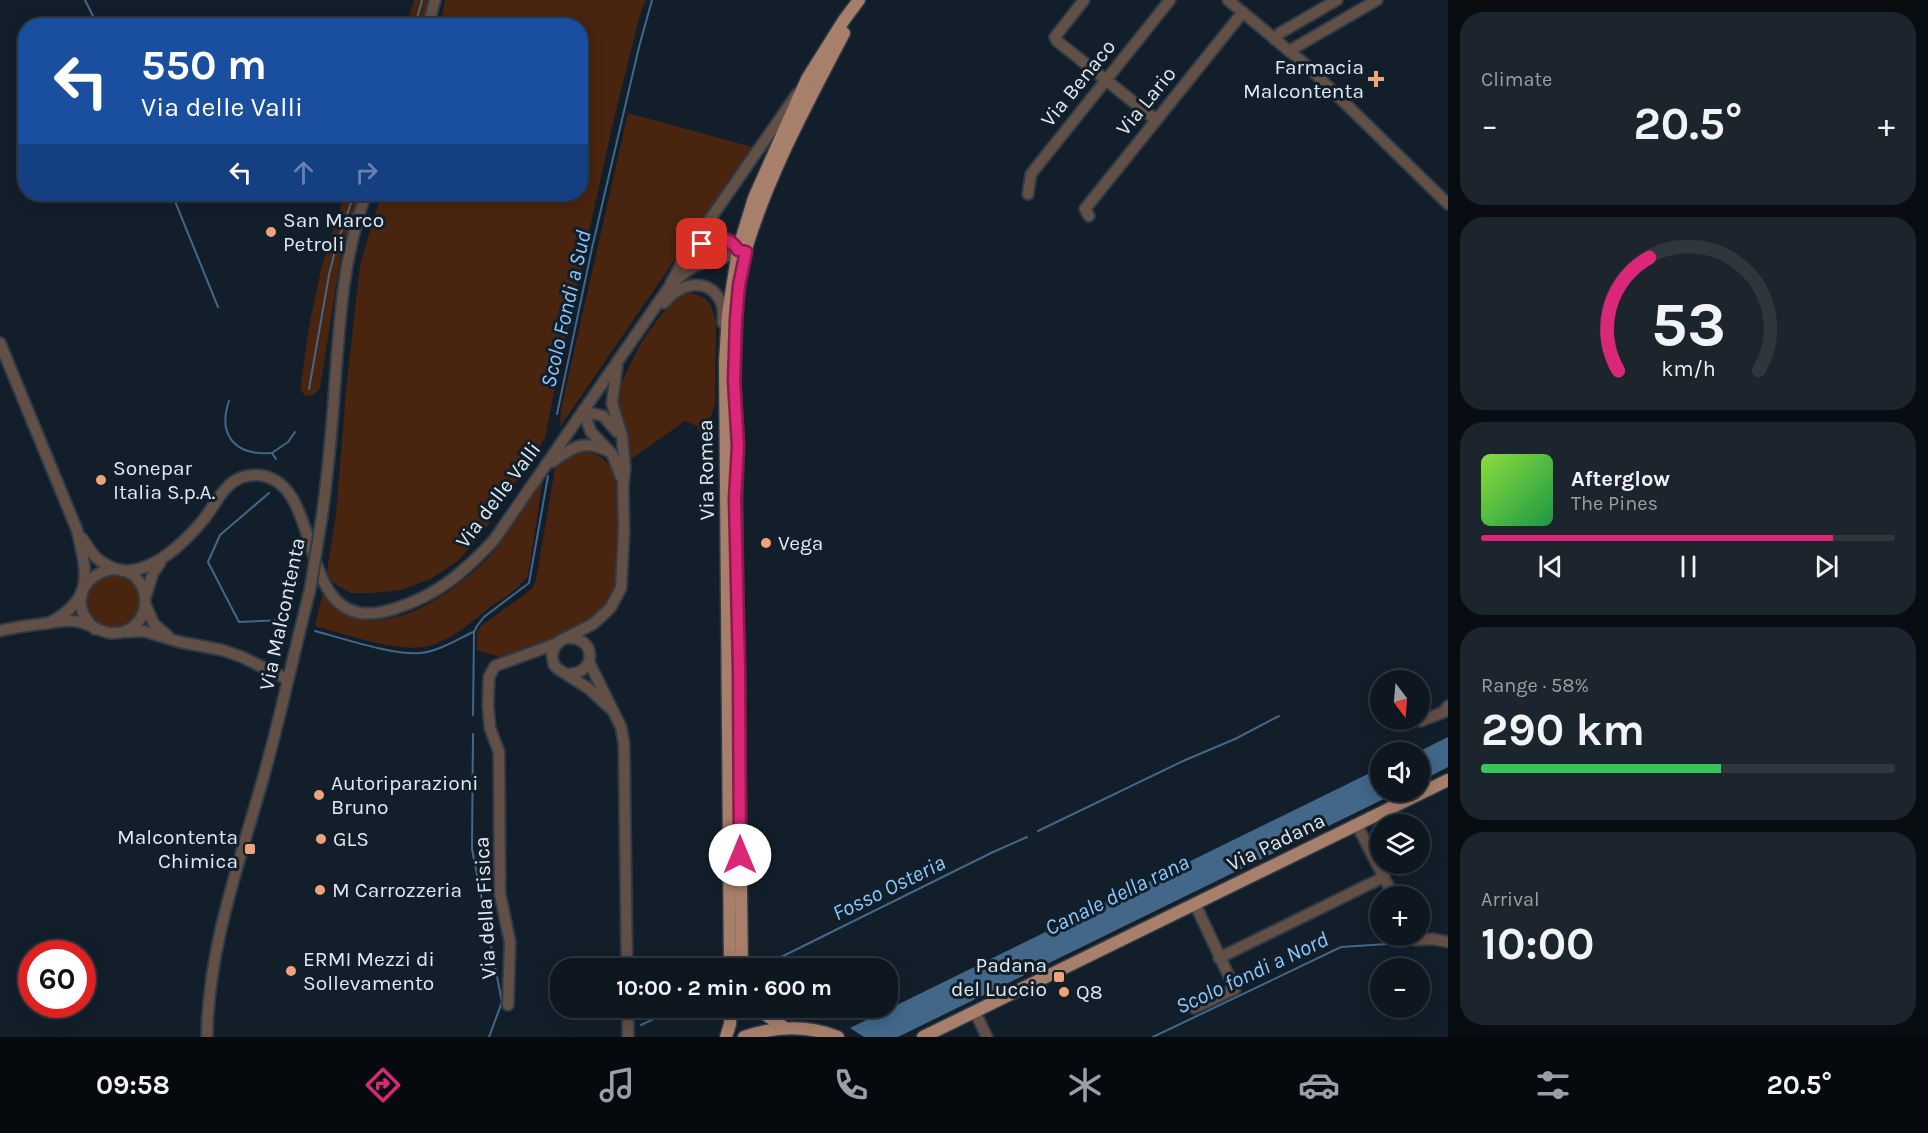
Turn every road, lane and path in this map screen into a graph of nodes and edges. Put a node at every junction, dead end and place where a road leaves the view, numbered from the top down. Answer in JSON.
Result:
{"nodes":[{"id":1,"x":435,"y":0,"type":"edge"},
{"id":2,"x":859,"y":0,"type":"edge"},
{"id":3,"x":1084,"y":0,"type":"edge"},
{"id":4,"x":1170,"y":0,"type":"edge"},
{"id":5,"x":1228,"y":0,"type":"edge"},
{"id":6,"x":1336,"y":0,"type":"edge"},
{"id":7,"x":1377,"y":0,"type":"edge"},
{"id":8,"x":1243,"y":12,"type":"junction"},
{"id":9,"x":430,"y":18,"type":"edge"},
{"id":10,"x":1274,"y":39,"type":"junction"},
{"id":11,"x":1289,"y":51,"type":"junction"},
{"id":12,"x":1106,"y":80,"type":"junction"},
{"id":13,"x":806,"y":82,"type":"junction"},
{"id":14,"x":1156,"y":120,"type":"junction"},
{"id":15,"x":1028,"y":194,"type":"dead end"},
{"id":16,"x":364,"y":201,"type":"edge"},
{"id":17,"x":1448,"y":204,"type":"edge"},
{"id":18,"x":1089,"y":216,"type":"dead end"},
{"id":19,"x":742,"y":251,"type":"junction"},
{"id":20,"x":681,"y":265,"type":"junction"},
{"id":21,"x":669,"y":287,"type":"junction"},
{"id":22,"x":641,"y":327,"type":"junction"},
{"id":23,"x":725,"y":342,"type":"junction"},
{"id":24,"x":0,"y":343,"type":"edge"},
{"id":25,"x":617,"y":362,"type":"junction"},
{"id":26,"x":583,"y":411,"type":"junction"},
{"id":27,"x":623,"y":449,"type":"junction"},
{"id":28,"x":612,"y":454,"type":"junction"},
{"id":29,"x":544,"y":467,"type":"junction"},
{"id":30,"x":623,"y":486,"type":"junction"},
{"id":31,"x":76,"y":530,"type":"junction"},
{"id":32,"x":164,"y":558,"type":"junction"},
{"id":33,"x":121,"y":570,"type":"junction"},
{"id":34,"x":83,"y":591,"type":"junction"},
{"id":35,"x":145,"y":601,"type":"junction"},
{"id":36,"x":49,"y":623,"type":"junction"},
{"id":37,"x":593,"y":624,"type":"junction"},
{"id":38,"x":95,"y":629,"type":"junction"},
{"id":39,"x":0,"y":631,"type":"edge"},
{"id":40,"x":118,"y":633,"type":"junction"},
{"id":41,"x":563,"y":640,"type":"junction"},
{"id":42,"x":176,"y":641,"type":"junction"},
{"id":43,"x":588,"y":647,"type":"junction"},
{"id":44,"x":527,"y":653,"type":"junction"},
{"id":45,"x":589,"y":662,"type":"junction"},
{"id":46,"x":554,"y":665,"type":"junction"},
{"id":47,"x":568,"y":675,"type":"junction"},
{"id":48,"x":287,"y":679,"type":"junction"},
{"id":49,"x":1448,"y":706,"type":"edge"},
{"id":50,"x":611,"y":709,"type":"junction"},
{"id":51,"x":1430,"y":718,"type":"edge"},
{"id":52,"x":1448,"y":780,"type":"edge"},
{"id":53,"x":1357,"y":825,"type":"junction"},
{"id":54,"x":1384,"y":877,"type":"junction"},
{"id":55,"x":1388,"y":886,"type":"edge"},
{"id":56,"x":1195,"y":904,"type":"junction"},
{"id":57,"x":1430,"y":939,"type":"edge"},
{"id":58,"x":1448,"y":942,"type":"edge"},
{"id":59,"x":627,"y":958,"type":"edge"},
{"id":60,"x":730,"y":958,"type":"edge"},
{"id":61,"x":742,"y":958,"type":"edge"},
{"id":62,"x":1219,"y":958,"type":"junction"},
{"id":63,"x":508,"y":1005,"type":"dead end"},
{"id":64,"x":1194,"y":1008,"type":"dead end"},
{"id":65,"x":975,"y":1011,"type":"junction"},
{"id":66,"x":628,"y":1018,"type":"edge"},
{"id":67,"x":730,"y":1018,"type":"edge"},
{"id":68,"x":770,"y":1018,"type":"edge"},
{"id":69,"x":785,"y":1028,"type":"junction"},
{"id":70,"x":835,"y":1036,"type":"edge"},
{"id":71,"x":925,"y":1036,"type":"edge"},
{"id":72,"x":207,"y":1037,"type":"edge"},
{"id":73,"x":628,"y":1037,"type":"edge"},
{"id":74,"x":726,"y":1037,"type":"edge"},
{"id":75,"x":744,"y":1037,"type":"edge"},
{"id":76,"x":987,"y":1037,"type":"edge"}],
"edges":[{"from":1,"to":9,"type":"street"},
{"from":2,"to":13,"type":"main road","name":"Via Romea"},
{"from":2,"to":19,"type":"main road","name":"Via Romea"},
{"from":3,"to":12,"type":"street"},
{"from":4,"to":12,"type":"street","name":"Via Benaco"},
{"from":5,"to":8,"type":"street"},
{"from":6,"to":10,"type":"street"},
{"from":7,"to":11,"type":"street"},
{"from":8,"to":10,"type":"street"},
{"from":8,"to":14,"type":"street","name":"Via Lario"},
{"from":10,"to":11,"type":"street"},
{"from":11,"to":17,"type":"street"},
{"from":12,"to":14,"type":"street"},
{"from":12,"to":15,"type":"street","name":"Via Benaco"},
{"from":13,"to":19,"type":"main road","name":"Via Romea"},
{"from":13,"to":20,"type":"street","name":"Via delle Valli"},
{"from":14,"to":18,"type":"street","name":"Via Lario"},
{"from":16,"to":48,"type":"street","name":"Via Malcontenta","bridge":true},
{"from":19,"to":20,"type":"street","name":"Via delle Valli"},
{"from":19,"to":21,"type":"street","name":"Via delle Valli"},
{"from":19,"to":23,"type":"main road","name":"Via Romea"},
{"from":19,"to":61,"type":"main road","name":"Via Romea"},
{"from":20,"to":21,"type":"street","name":"Via delle Valli"},
{"from":21,"to":22,"type":"street","name":"Via delle Valli"},
{"from":22,"to":23,"type":"street","name":"Via delle Valli"},
{"from":22,"to":25,"type":"street","name":"Via delle Valli"},
{"from":23,"to":60,"type":"main road","name":"Via Romea"},
{"from":24,"to":31,"type":"street"},
{"from":25,"to":26,"type":"street","name":"Via delle Valli"},
{"from":25,"to":27,"type":"street","name":"Via della Fisica"},
{"from":26,"to":27,"type":"street","name":"Via della Fisica"},
{"from":26,"to":28,"type":"street","name":"Via della Fisica"},
{"from":26,"to":29,"type":"street","name":"Via delle Valli"},
{"from":27,"to":30,"type":"street","name":"Via della Fisica"},
{"from":28,"to":29,"type":"street"},
{"from":28,"to":30,"type":"street","name":"Via della Fisica"},
{"from":29,"to":32,"type":"street","name":"Via delle Valli"},
{"from":30,"to":37,"type":"street","name":"Via della Fisica"},
{"from":31,"to":33,"type":"street"},
{"from":31,"to":34,"type":"street"},
{"from":32,"to":33,"type":"street","name":"Via delle Valli"},
{"from":32,"to":35,"type":"street","name":"Via delle Valli"},
{"from":33,"to":34,"type":"street"},
{"from":33,"to":35,"type":"street"},
{"from":34,"to":36,"type":"street"},
{"from":34,"to":38,"type":"street"},
{"from":35,"to":40,"type":"street"},
{"from":35,"to":42,"type":"street"},
{"from":36,"to":38,"type":"street"},
{"from":36,"to":39,"type":"street"},
{"from":37,"to":41,"type":"street","name":"Via della Fisica"},
{"from":37,"to":43,"type":"street"},
{"from":38,"to":40,"type":"street"},
{"from":40,"to":42,"type":"street"},
{"from":41,"to":43,"type":"street"},
{"from":41,"to":44,"type":"street","name":"Via della Fisica"},
{"from":41,"to":46,"type":"street"},
{"from":42,"to":48,"type":"street"},
{"from":43,"to":45,"type":"street"},
{"from":44,"to":46,"type":"street"},
{"from":44,"to":63,"type":"street","name":"Via della Fisica"},
{"from":45,"to":47,"type":"street"},
{"from":45,"to":50,"type":"street"},
{"from":46,"to":47,"type":"street"},
{"from":47,"to":50,"type":"street"},
{"from":48,"to":72,"type":"street","name":"Via Malcontenta"},
{"from":49,"to":51,"type":"street"},
{"from":50,"to":59,"type":"street"},
{"from":52,"to":53,"type":"main road","name":"Via Padana"},
{"from":53,"to":54,"type":"street"},
{"from":53,"to":56,"type":"main road","name":"Via Padana"},
{"from":54,"to":55,"type":"street"},
{"from":54,"to":62,"type":"street"},
{"from":56,"to":62,"type":"street"},
{"from":56,"to":65,"type":"main road","name":"Via Padana"},
{"from":57,"to":58,"type":"street"},
{"from":62,"to":64,"type":"street"},
{"from":65,"to":71,"type":"main road","name":"Via Padana"},
{"from":65,"to":76,"type":"street"},
{"from":66,"to":73,"type":"street"},
{"from":67,"to":74,"type":"main road"},
{"from":68,"to":69,"type":"main road"},
{"from":69,"to":70,"type":"main road"},
{"from":69,"to":75,"type":"main road"}]}
